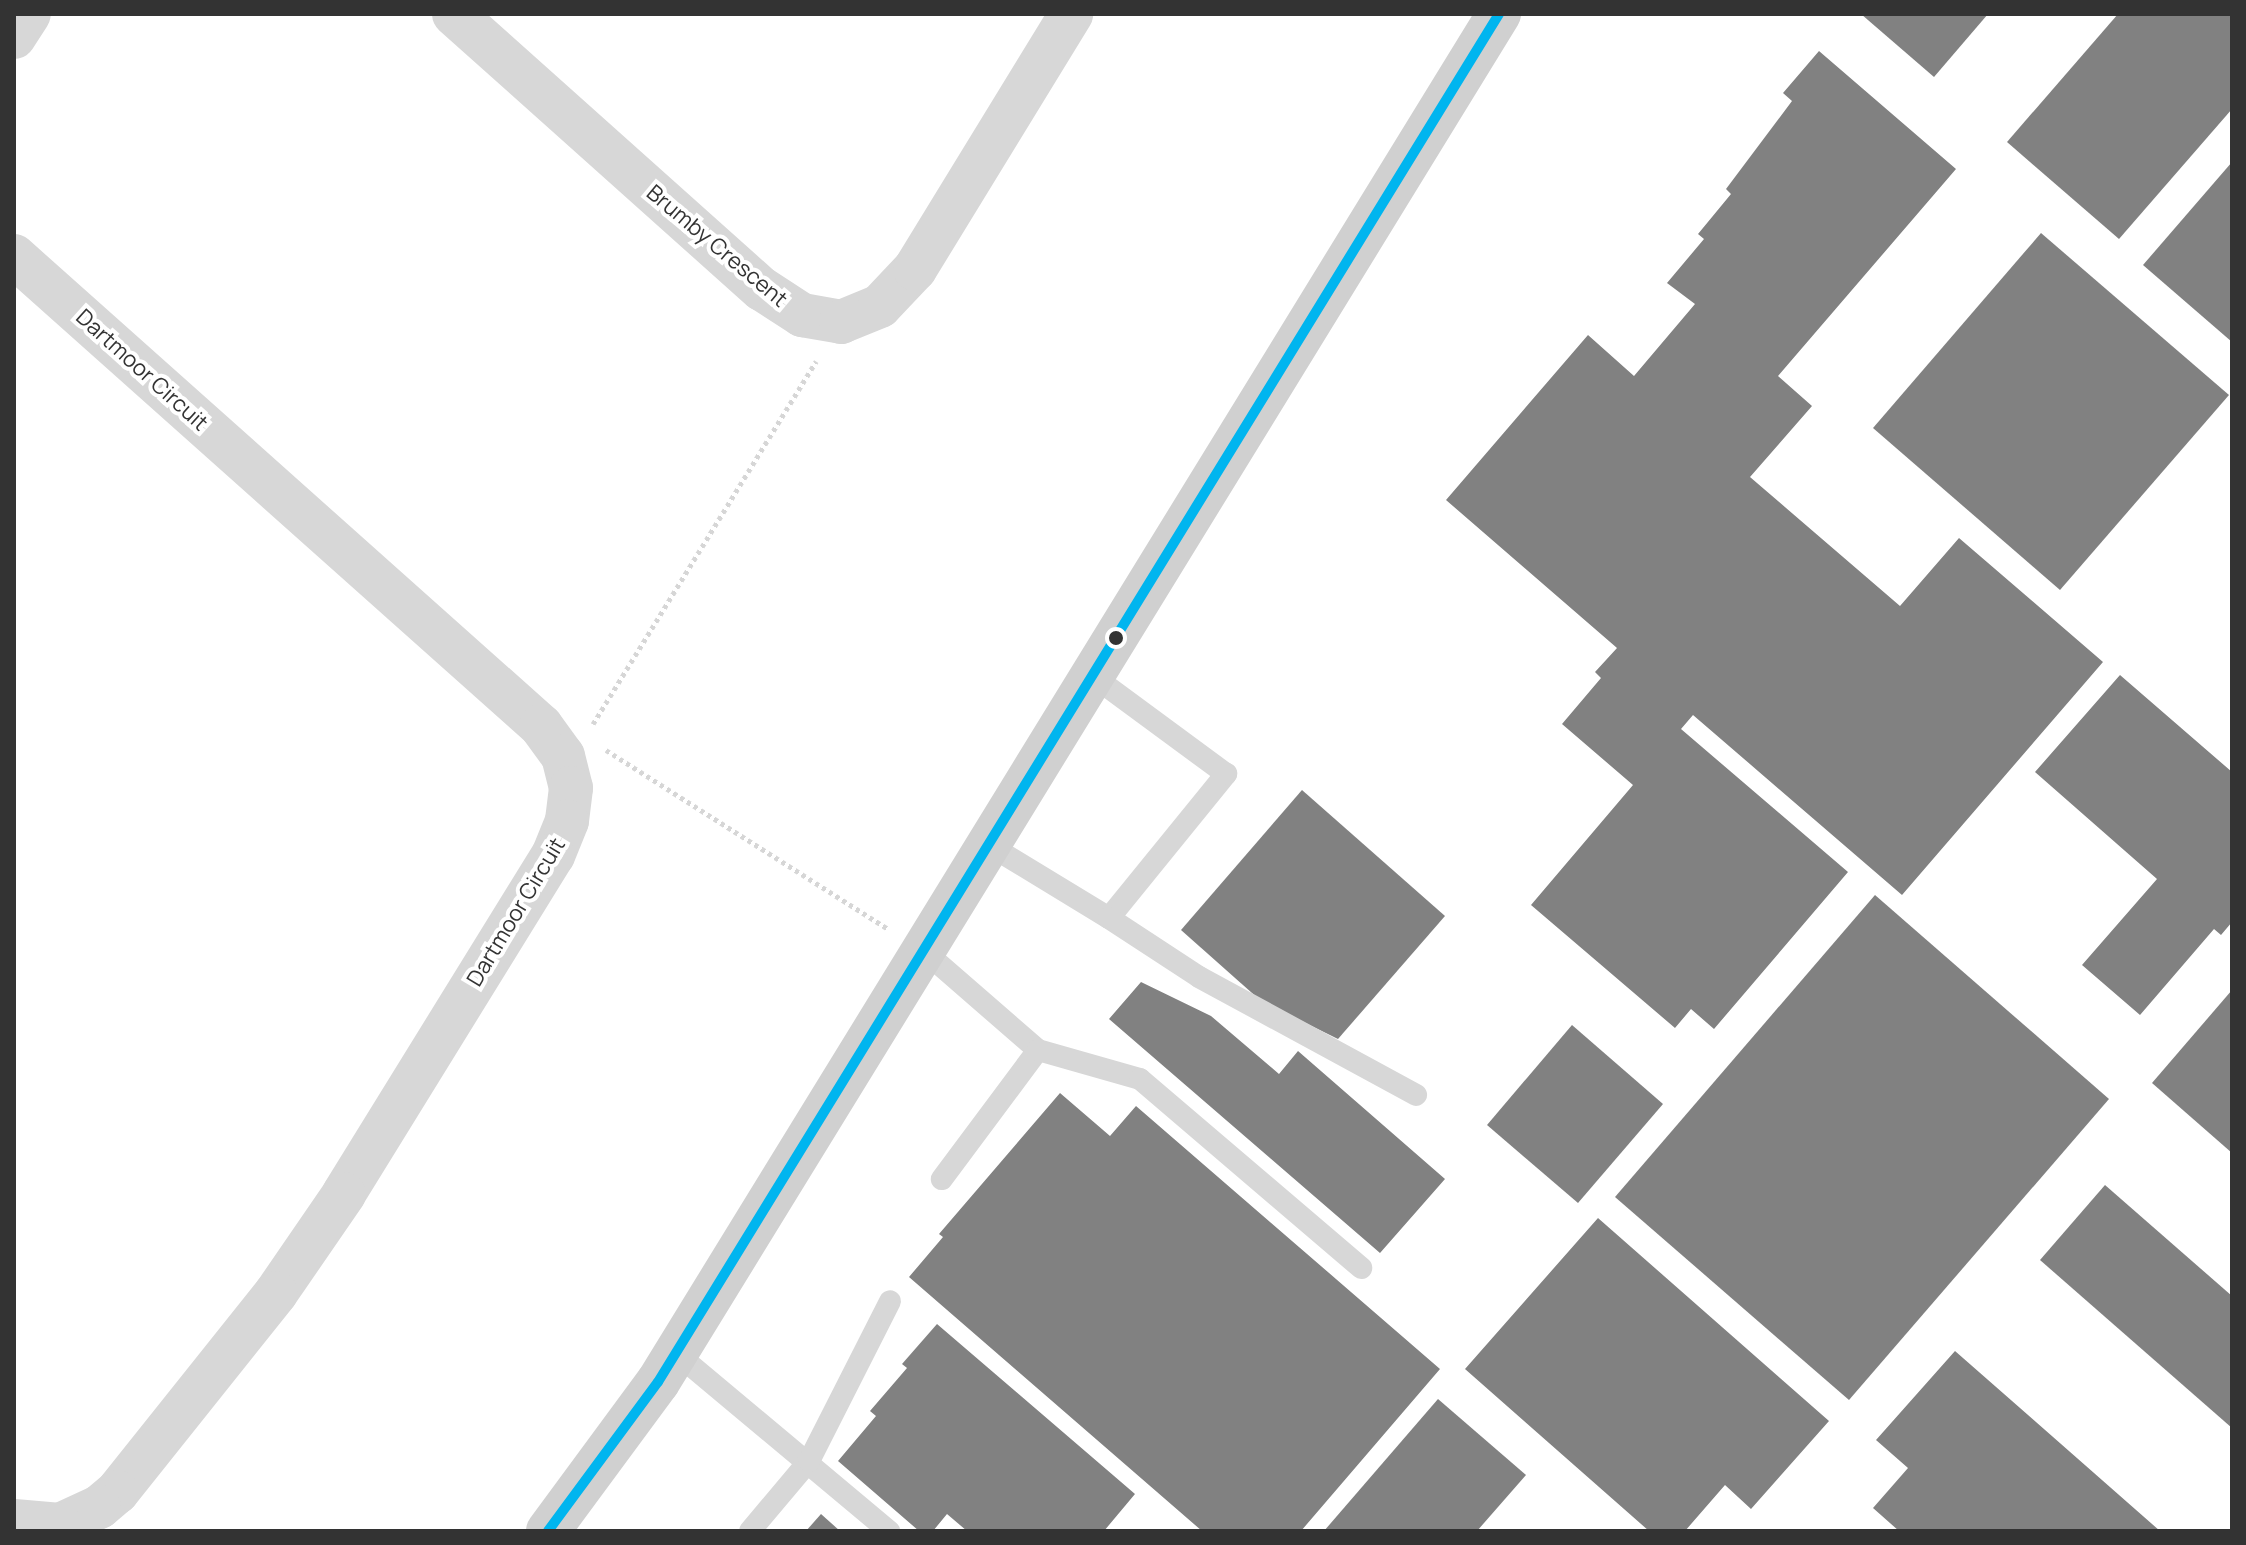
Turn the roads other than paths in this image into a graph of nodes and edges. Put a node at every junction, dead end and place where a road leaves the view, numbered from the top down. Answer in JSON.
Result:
{"nodes":[{"id":1,"x":29,"y":14,"type":"edge"},
{"id":2,"x":454,"y":14,"type":"edge"},
{"id":3,"x":1071,"y":14,"type":"edge"},
{"id":4,"x":1499,"y":14,"type":"edge"},
{"id":5,"x":14,"y":37,"type":"edge"},
{"id":6,"x":14,"y":256,"type":"edge"},
{"id":7,"x":1093,"y":676,"type":"junction"},
{"id":8,"x":989,"y":845,"type":"junction"},
{"id":9,"x":1109,"y":918,"type":"junction"},
{"id":10,"x":924,"y":951,"type":"junction"},
{"id":11,"x":1038,"y":1050,"type":"junction"},
{"id":12,"x":1416,"y":1095,"type":"dead end"},
{"id":13,"x":942,"y":1179,"type":"dead end"},
{"id":14,"x":1361,"y":1268,"type":"dead end"},
{"id":15,"x":890,"y":1301,"type":"dead end"},
{"id":16,"x":676,"y":1353,"type":"junction"},
{"id":17,"x":809,"y":1461,"type":"junction"},
{"id":18,"x":14,"y":1521,"type":"edge"},
{"id":19,"x":548,"y":1531,"type":"edge"},
{"id":20,"x":750,"y":1531,"type":"edge"},
{"id":21,"x":889,"y":1531,"type":"edge"}],
"edges":[{"from":1,"to":5,"type":"street"},
{"from":2,"to":3,"type":"street","name":"Brumby Crescent"},
{"from":4,"to":7,"type":"main road"},
{"from":6,"to":18,"type":"street","name":"Dartmoor Circuit"},
{"from":7,"to":8,"type":"main road"},
{"from":7,"to":9,"type":"lane"},
{"from":8,"to":9,"type":"lane"},
{"from":8,"to":10,"type":"main road"},
{"from":9,"to":12,"type":"lane"},
{"from":10,"to":11,"type":"lane"},
{"from":10,"to":16,"type":"main road"},
{"from":11,"to":13,"type":"lane"},
{"from":11,"to":14,"type":"lane"},
{"from":15,"to":17,"type":"lane"},
{"from":16,"to":17,"type":"lane"},
{"from":16,"to":19,"type":"main road"},
{"from":17,"to":20,"type":"lane"},
{"from":17,"to":21,"type":"lane"}]}
